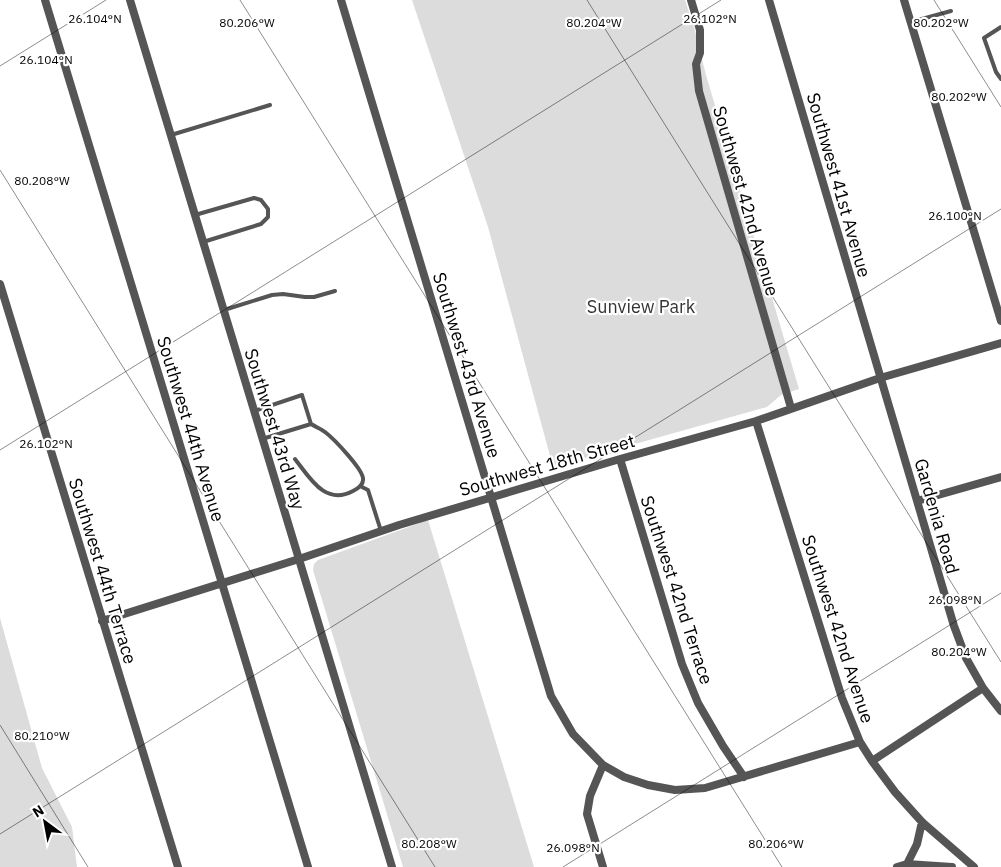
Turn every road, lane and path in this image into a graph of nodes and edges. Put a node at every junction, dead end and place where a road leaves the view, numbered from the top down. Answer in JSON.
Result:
{"nodes":[{"id":1,"x":45,"y":0,"type":"edge"},
{"id":2,"x":130,"y":0,"type":"edge"},
{"id":3,"x":340,"y":0,"type":"edge"},
{"id":4,"x":692,"y":0,"type":"edge"},
{"id":5,"x":769,"y":0,"type":"edge"},
{"id":6,"x":904,"y":0,"type":"edge"},
{"id":7,"x":951,"y":11,"type":"dead end"},
{"id":8,"x":911,"y":22,"type":"junction"},
{"id":9,"x":1001,"y":27,"type":"edge"},
{"id":10,"x":1001,"y":79,"type":"edge"},
{"id":11,"x":270,"y":106,"type":"dead end"},
{"id":12,"x":171,"y":135,"type":"junction"},
{"id":13,"x":195,"y":215,"type":"junction"},
{"id":14,"x":203,"y":242,"type":"junction"},
{"id":15,"x":0,"y":284,"type":"edge"},
{"id":16,"x":335,"y":292,"type":"dead end"},
{"id":17,"x":224,"y":310,"type":"junction"},
{"id":18,"x":1001,"y":321,"type":"edge"},
{"id":19,"x":1001,"y":342,"type":"edge"},
{"id":20,"x":880,"y":378,"type":"junction"},
{"id":21,"x":791,"y":408,"type":"junction"},
{"id":22,"x":254,"y":411,"type":"junction"},
{"id":23,"x":756,"y":421,"type":"junction"},
{"id":24,"x":311,"y":424,"type":"junction"},
{"id":25,"x":262,"y":438,"type":"junction"},
{"id":26,"x":295,"y":459,"type":"dead end"},
{"id":27,"x":620,"y":459,"type":"junction"},
{"id":28,"x":1001,"y":477,"type":"edge"},
{"id":29,"x":360,"y":486,"type":"junction"},
{"id":30,"x":491,"y":497,"type":"junction"},
{"id":31,"x":917,"y":501,"type":"junction"},
{"id":32,"x":381,"y":531,"type":"junction"},
{"id":33,"x":299,"y":559,"type":"junction"},
{"id":34,"x":221,"y":583,"type":"junction"},
{"id":35,"x":102,"y":621,"type":"junction"},
{"id":36,"x":983,"y":688,"type":"junction"},
{"id":37,"x":1001,"y":711,"type":"edge"},
{"id":38,"x":860,"y":742,"type":"junction"},
{"id":39,"x":872,"y":761,"type":"junction"},
{"id":40,"x":603,"y":765,"type":"junction"},
{"id":41,"x":744,"y":777,"type":"junction"},
{"id":42,"x":922,"y":822,"type":"junction"},
{"id":43,"x":907,"y":864,"type":"junction"},
{"id":44,"x":178,"y":867,"type":"edge"},
{"id":45,"x":308,"y":867,"type":"edge"},
{"id":46,"x":392,"y":867,"type":"edge"},
{"id":47,"x":603,"y":867,"type":"edge"},
{"id":48,"x":897,"y":867,"type":"edge"},
{"id":49,"x":952,"y":867,"type":"edge"},
{"id":50,"x":974,"y":867,"type":"edge"}],
"edges":[{"from":1,"to":34,"type":"street","name":"Southwest 44th Avenue"},
{"from":2,"to":12,"type":"street","name":"Southwest 43rd Way"},
{"from":3,"to":30,"type":"street","name":"Southwest 43rd Avenue"},
{"from":4,"to":21,"type":"street","name":"Southwest 42nd Avenue"},
{"from":5,"to":20,"type":"street","name":"Southwest 41st Avenue"},
{"from":6,"to":8,"type":"street"},
{"from":7,"to":8,"type":"lane"},
{"from":8,"to":18,"type":"street"},
{"from":9,"to":10,"type":"lane"},
{"from":11,"to":12,"type":"lane"},
{"from":12,"to":13,"type":"street","name":"Southwest 43rd Way"},
{"from":13,"to":14,"type":"street","name":"Southwest 43rd Way"},
{"from":13,"to":14,"type":"lane"},
{"from":14,"to":17,"type":"street","name":"Southwest 43rd Way"},
{"from":15,"to":35,"type":"street","name":"Southwest 44th Terrace"},
{"from":16,"to":17,"type":"lane"},
{"from":17,"to":22,"type":"street","name":"Southwest 43rd Way"},
{"from":19,"to":20,"type":"street","name":"Southwest 18th Street"},
{"from":20,"to":21,"type":"street","name":"Southwest 18th Street"},
{"from":20,"to":31,"type":"street","name":"Gardenia Road"},
{"from":21,"to":23,"type":"street","name":"Southwest 18th Street"},
{"from":22,"to":24,"type":"lane"},
{"from":22,"to":25,"type":"street","name":"Southwest 43rd Way"},
{"from":23,"to":27,"type":"street","name":"Southwest 18th Street"},
{"from":23,"to":38,"type":"street","name":"Southwest 42nd Avenue"},
{"from":24,"to":25,"type":"lane"},
{"from":24,"to":29,"type":"lane"},
{"from":25,"to":33,"type":"street","name":"Southwest 43rd Way"},
{"from":26,"to":29,"type":"lane"},
{"from":27,"to":30,"type":"street","name":"Southwest 18th Street"},
{"from":27,"to":41,"type":"street","name":"Southwest 42nd Terrace"},
{"from":28,"to":31,"type":"street"},
{"from":29,"to":32,"type":"lane"},
{"from":30,"to":32,"type":"street","name":"Southwest 18th Street"},
{"from":30,"to":40,"type":"street","name":"Southwest 43rd Avenue"},
{"from":31,"to":36,"type":"street","name":"Gardenia Road"},
{"from":32,"to":33,"type":"street","name":"Southwest 18th Street"},
{"from":33,"to":34,"type":"street","name":"Southwest 18th Street"},
{"from":33,"to":46,"type":"street","name":"Southwest 43rd Way"},
{"from":34,"to":35,"type":"street","name":"Southwest 18th Street"},
{"from":34,"to":45,"type":"street","name":"Southwest 44th Avenue"},
{"from":35,"to":44,"type":"street","name":"Southwest 44th Terrace"},
{"from":36,"to":37,"type":"street","name":"Gardenia Road"},
{"from":36,"to":39,"type":"street"},
{"from":38,"to":39,"type":"street","name":"Southwest 42nd Avenue"},
{"from":38,"to":41,"type":"street","name":"Southwest 43rd Avenue"},
{"from":39,"to":42,"type":"street","name":"Southwest 42nd Avenue"},
{"from":40,"to":41,"type":"street","name":"Southwest 43rd Avenue"},
{"from":40,"to":47,"type":"street"},
{"from":42,"to":43,"type":"street"},
{"from":42,"to":50,"type":"street","name":"Southwest 42nd Avenue"},
{"from":43,"to":48,"type":"street"},
{"from":43,"to":49,"type":"street"}]}
